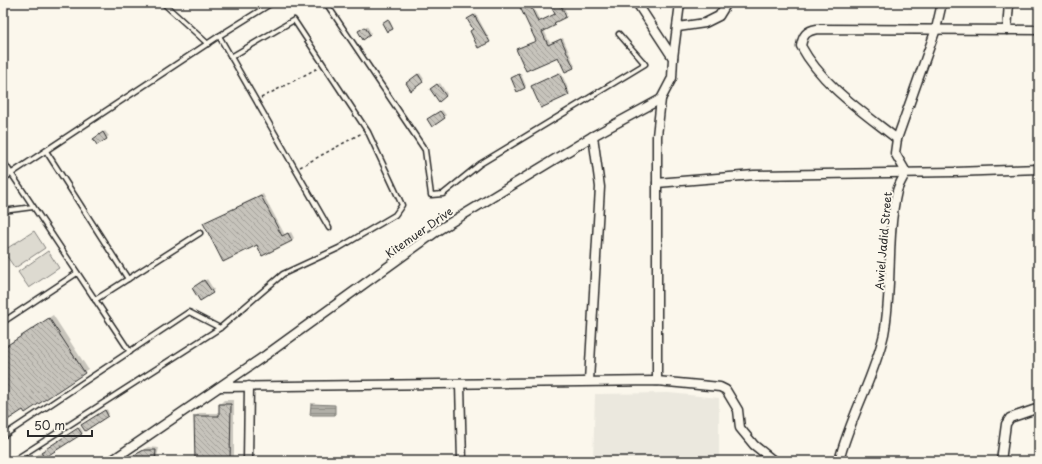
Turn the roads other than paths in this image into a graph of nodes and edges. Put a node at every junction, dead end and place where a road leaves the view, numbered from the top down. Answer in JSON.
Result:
{"nodes":[{"id":1,"x":164,"y":3,"type":"edge"},
{"id":2,"x":272,"y":3,"type":"edge"},
{"id":3,"x":326,"y":3,"type":"edge"},
{"id":4,"x":637,"y":3,"type":"edge"},
{"id":5,"x":680,"y":3,"type":"edge"},
{"id":6,"x":727,"y":3,"type":"edge"},
{"id":7,"x":942,"y":3,"type":"edge"},
{"id":8,"x":1009,"y":3,"type":"edge"},
{"id":9,"x":678,"y":27,"type":"junction"},
{"id":10,"x":936,"y":29,"type":"junction"},
{"id":11,"x":1007,"y":30,"type":"junction"},
{"id":12,"x":1039,"y":30,"type":"edge"},
{"id":13,"x":619,"y":34,"type":"dead end"},
{"id":14,"x":219,"y":36,"type":"junction"},
{"id":15,"x":208,"y":44,"type":"junction"},
{"id":16,"x":231,"y":57,"type":"junction"},
{"id":17,"x":673,"y":58,"type":"junction"},
{"id":18,"x":661,"y":99,"type":"junction"},
{"id":19,"x":593,"y":136,"type":"junction"},
{"id":20,"x":897,"y":139,"type":"junction"},
{"id":21,"x":46,"y":151,"type":"junction"},
{"id":22,"x":3,"y":161,"type":"edge"},
{"id":23,"x":1039,"y":169,"type":"edge"},
{"id":24,"x":906,"y":172,"type":"junction"},
{"id":25,"x":11,"y":174,"type":"junction"},
{"id":26,"x":3,"y":180,"type":"edge"},
{"id":27,"x":657,"y":183,"type":"junction"},
{"id":28,"x":33,"y":207,"type":"junction"},
{"id":29,"x":3,"y":211,"type":"edge"},
{"id":30,"x":329,"y":228,"type":"dead end"},
{"id":31,"x":200,"y":233,"type":"dead end"},
{"id":32,"x":77,"y":273,"type":"junction"},
{"id":33,"x":128,"y":279,"type":"junction"},
{"id":34,"x":95,"y":300,"type":"junction"},
{"id":35,"x":3,"y":322,"type":"edge"},
{"id":36,"x":220,"y":328,"type":"junction"},
{"id":37,"x":130,"y":352,"type":"junction"},
{"id":38,"x":589,"y":381,"type":"junction"},
{"id":39,"x":657,"y":381,"type":"junction"},
{"id":40,"x":460,"y":385,"type":"junction"},
{"id":41,"x":249,"y":386,"type":"junction"},
{"id":42,"x":220,"y":388,"type":"junction"},
{"id":43,"x":1039,"y":408,"type":"edge"},
{"id":44,"x":3,"y":436,"type":"edge"},
{"id":45,"x":13,"y":461,"type":"edge"},
{"id":46,"x":111,"y":461,"type":"edge"},
{"id":47,"x":248,"y":461,"type":"edge"},
{"id":48,"x":462,"y":461,"type":"edge"},
{"id":49,"x":774,"y":461,"type":"edge"},
{"id":50,"x":840,"y":461,"type":"edge"},
{"id":51,"x":1001,"y":461,"type":"edge"}],
"edges":[{"from":1,"to":15,"type":"lane"},
{"from":2,"to":14,"type":"lane"},
{"from":3,"to":13,"type":"lane"},
{"from":4,"to":17,"type":"street"},
{"from":5,"to":9,"type":"street"},
{"from":6,"to":9,"type":"street"},
{"from":7,"to":10,"type":"street"},
{"from":8,"to":11,"type":"street"},
{"from":9,"to":17,"type":"street"},
{"from":10,"to":11,"type":"street"},
{"from":10,"to":20,"type":"street"},
{"from":10,"to":20,"type":"street"},
{"from":11,"to":12,"type":"street"},
{"from":14,"to":15,"type":"lane"},
{"from":14,"to":16,"type":"lane"},
{"from":15,"to":21,"type":"lane"},
{"from":16,"to":30,"type":"lane"},
{"from":16,"to":36,"type":"lane"},
{"from":17,"to":18,"type":"street"},
{"from":18,"to":19,"type":"street","name":"Kitemuer Drive"},
{"from":18,"to":27,"type":"street"},
{"from":19,"to":38,"type":"street"},
{"from":19,"to":42,"type":"street","name":"Kitemuer Drive"},
{"from":20,"to":24,"type":"street"},
{"from":21,"to":25,"type":"lane"},
{"from":21,"to":33,"type":"lane"},
{"from":22,"to":25,"type":"lane"},
{"from":23,"to":24,"type":"street"},
{"from":24,"to":27,"type":"street"},
{"from":24,"to":50,"type":"street","name":"Awiel Jadid Street"},
{"from":25,"to":26,"type":"lane"},
{"from":25,"to":28,"type":"lane"},
{"from":27,"to":39,"type":"street"},
{"from":28,"to":29,"type":"lane"},
{"from":28,"to":32,"type":"lane"},
{"from":31,"to":33,"type":"lane"},
{"from":32,"to":34,"type":"lane"},
{"from":32,"to":35,"type":"lane"},
{"from":33,"to":34,"type":"lane"},
{"from":34,"to":37,"type":"lane"},
{"from":36,"to":37,"type":"lane"},
{"from":36,"to":45,"type":"lane"},
{"from":37,"to":44,"type":"lane"},
{"from":38,"to":39,"type":"street"},
{"from":38,"to":40,"type":"street"},
{"from":39,"to":49,"type":"street"},
{"from":40,"to":41,"type":"street"},
{"from":40,"to":48,"type":"street"},
{"from":41,"to":42,"type":"street"},
{"from":41,"to":47,"type":"street"},
{"from":42,"to":46,"type":"street","name":"Kitemuer Drive"},
{"from":43,"to":51,"type":"street"}]}
